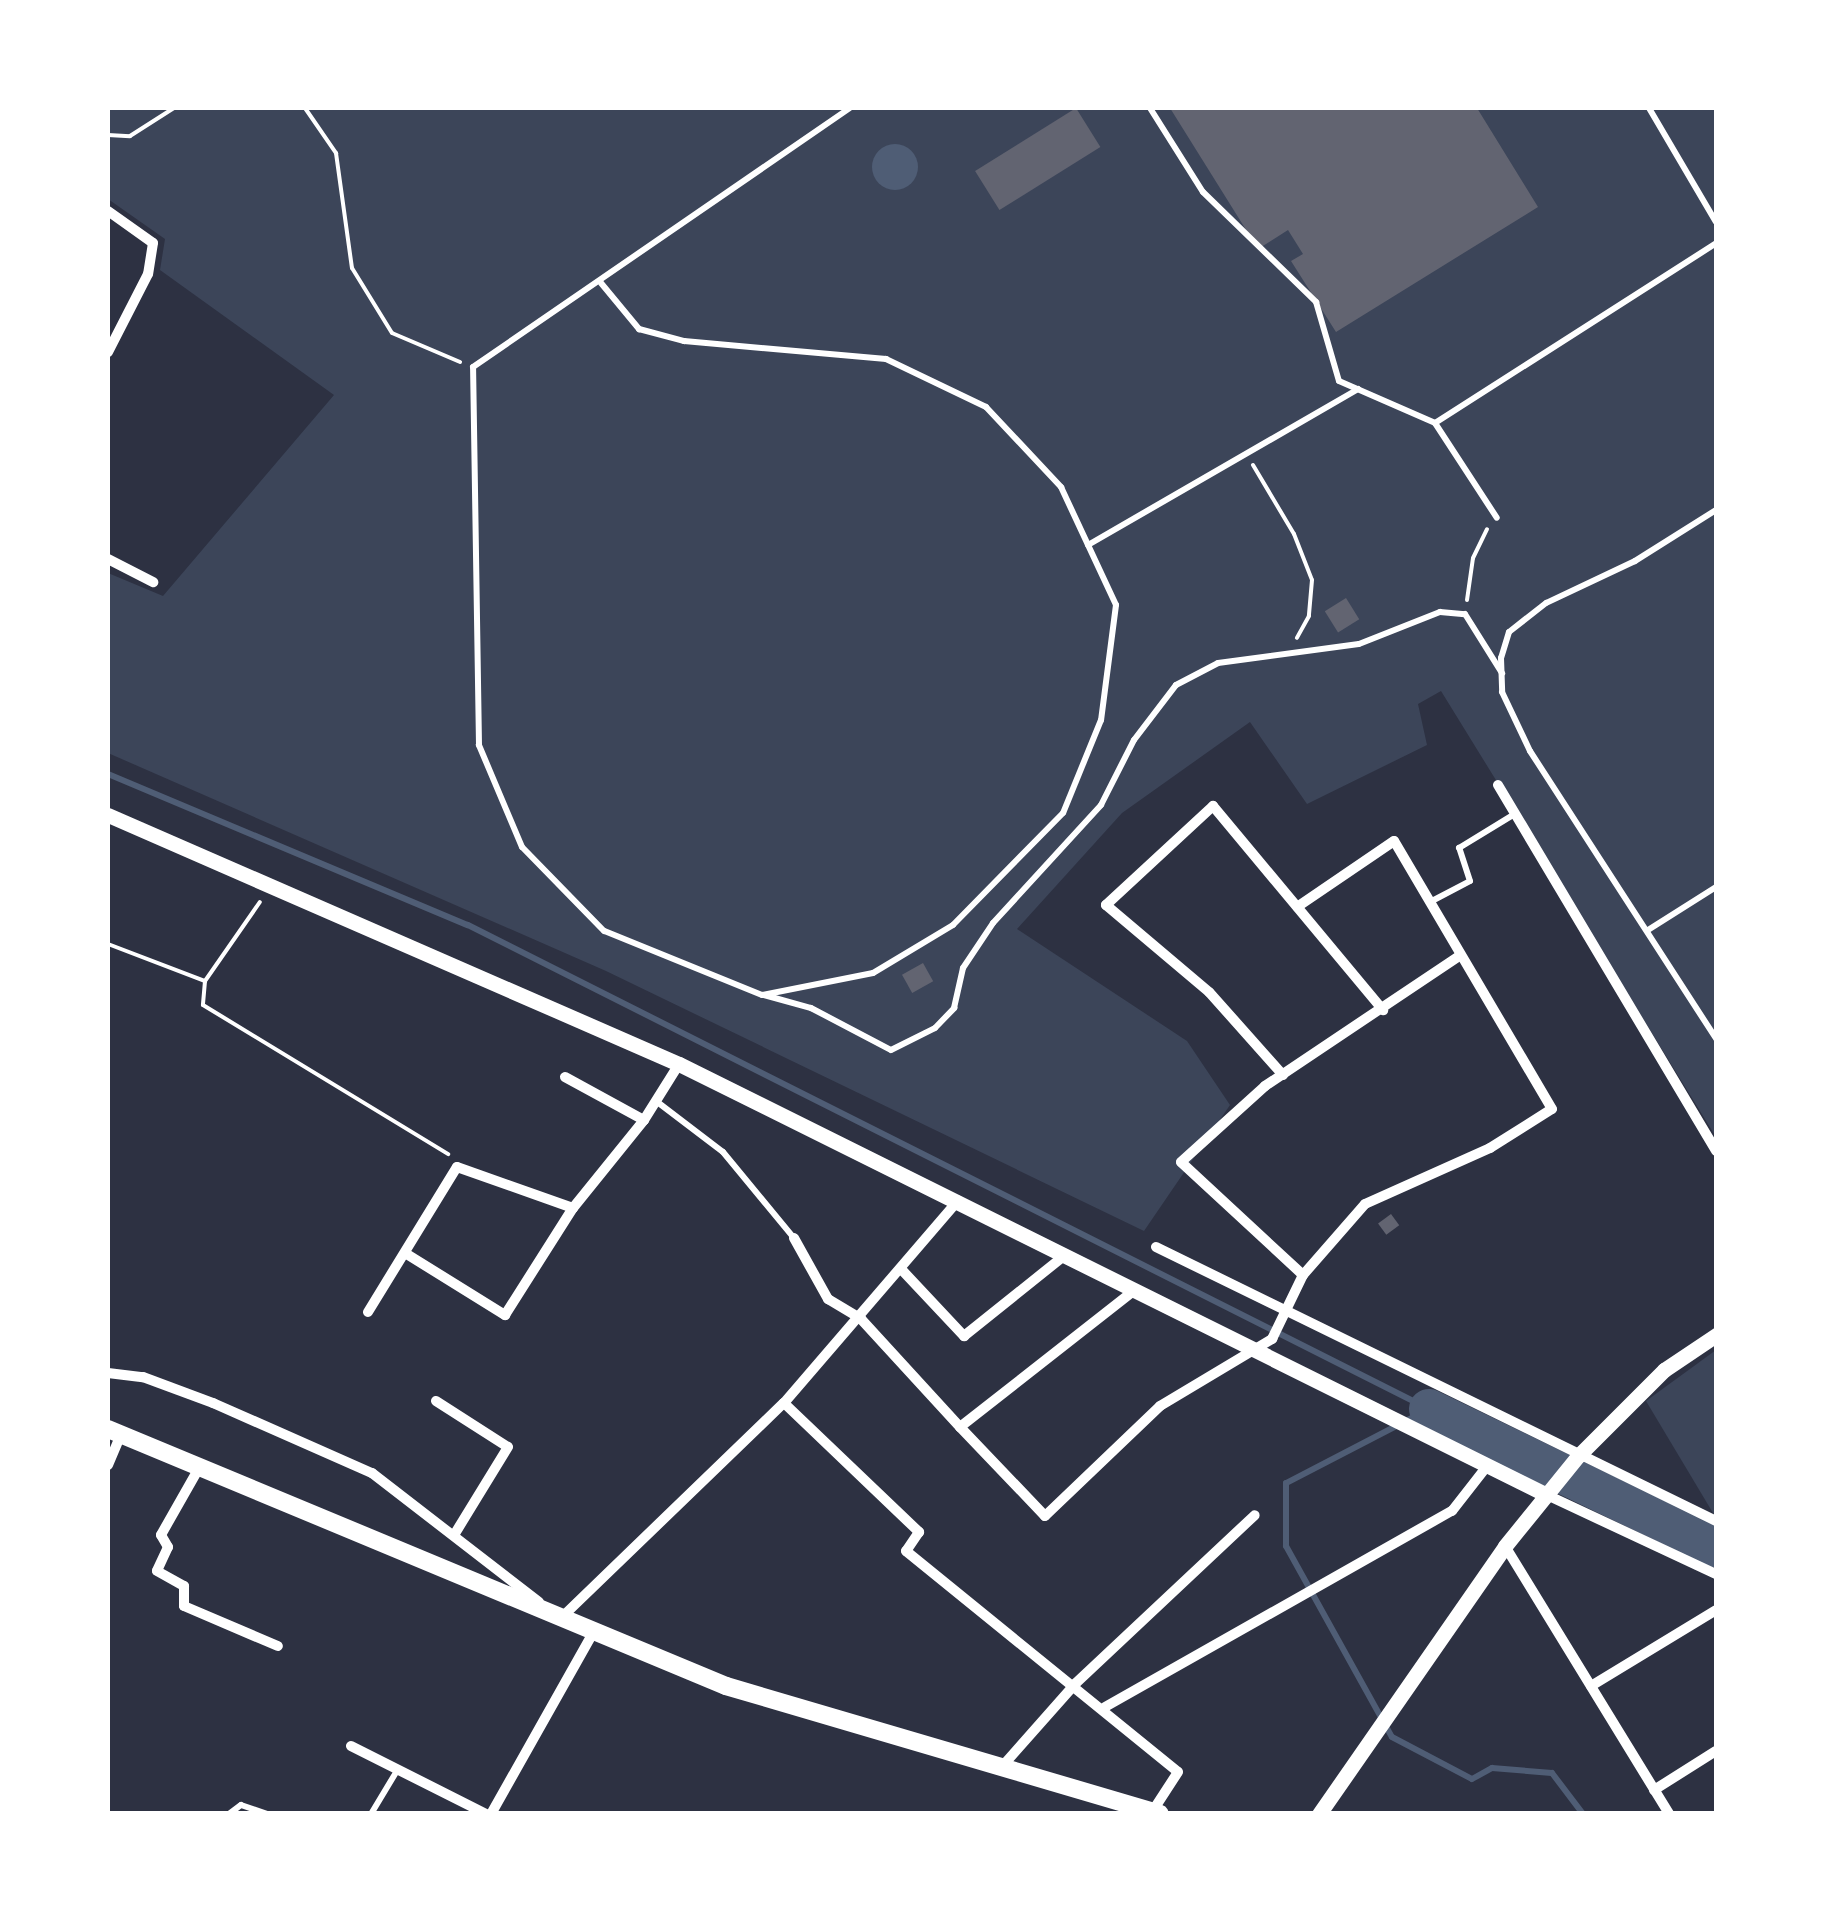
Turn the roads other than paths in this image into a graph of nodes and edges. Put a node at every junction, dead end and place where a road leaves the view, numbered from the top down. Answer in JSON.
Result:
{"nodes":[{"id":1,"x":850,"y":108,"type":"edge"},
{"id":2,"x":1150,"y":108,"type":"edge"},
{"id":3,"x":1649,"y":108,"type":"edge"},
{"id":4,"x":108,"y":211,"type":"edge"},
{"id":5,"x":1716,"y":222,"type":"edge"},
{"id":6,"x":1716,"y":243,"type":"edge"},
{"id":7,"x":601,"y":284,"type":"junction"},
{"id":8,"x":108,"y":352,"type":"edge"},
{"id":9,"x":1358,"y":390,"type":"junction"},
{"id":10,"x":1435,"y":424,"type":"junction"},
{"id":11,"x":1716,"y":510,"type":"edge"},
{"id":12,"x":1497,"y":518,"type":"road end"},
{"id":13,"x":1088,"y":545,"type":"junction"},
{"id":14,"x":108,"y":558,"type":"edge"},
{"id":15,"x":153,"y":582,"type":"dead end"},
{"id":16,"x":1502,"y":673,"type":"junction"},
{"id":17,"x":1498,"y":785,"type":"dead end"},
{"id":18,"x":108,"y":815,"type":"edge"},
{"id":19,"x":1513,"y":815,"type":"junction"},
{"id":20,"x":1716,"y":887,"type":"edge"},
{"id":21,"x":1429,"y":903,"type":"junction"},
{"id":22,"x":1298,"y":907,"type":"junction"},
{"id":23,"x":1648,"y":930,"type":"junction"},
{"id":24,"x":1459,"y":956,"type":"junction"},
{"id":25,"x":762,"y":995,"type":"junction"},
{"id":26,"x":1383,"y":1010,"type":"junction"},
{"id":27,"x":1716,"y":1039,"type":"edge"},
{"id":28,"x":679,"y":1064,"type":"junction"},
{"id":29,"x":1283,"y":1075,"type":"junction"},
{"id":30,"x":565,"y":1077,"type":"dead end"},
{"id":31,"x":655,"y":1100,"type":"junction"},
{"id":32,"x":644,"y":1120,"type":"junction"},
{"id":33,"x":1716,"y":1150,"type":"edge"},
{"id":34,"x":959,"y":1200,"type":"junction"},
{"id":35,"x":573,"y":1208,"type":"junction"},
{"id":36,"x":794,"y":1238,"type":"joint"},
{"id":37,"x":1156,"y":1248,"type":"dead end"},
{"id":38,"x":405,"y":1253,"type":"junction"},
{"id":39,"x":1066,"y":1255,"type":"junction"},
{"id":40,"x":902,"y":1270,"type":"junction"},
{"id":41,"x":1303,"y":1275,"type":"junction"},
{"id":42,"x":1136,"y":1290,"type":"junction"},
{"id":43,"x":368,"y":1312,"type":"dead end"},
{"id":44,"x":1284,"y":1315,"type":"junction"},
{"id":45,"x":861,"y":1319,"type":"junction"},
{"id":46,"x":1716,"y":1335,"type":"edge"},
{"id":47,"x":1251,"y":1352,"type":"junction"},
{"id":48,"x":108,"y":1374,"type":"edge"},
{"id":49,"x":436,"y":1400,"type":"dead end"},
{"id":50,"x":784,"y":1402,"type":"junction"},
{"id":51,"x":960,"y":1427,"type":"junction"},
{"id":52,"x":114,"y":1432,"type":"edge"},
{"id":53,"x":1575,"y":1460,"type":"junction"},
{"id":54,"x":1488,"y":1465,"type":"junction"},
{"id":55,"x":108,"y":1466,"type":"edge"},
{"id":56,"x":198,"y":1468,"type":"junction"},
{"id":57,"x":1550,"y":1490,"type":"junction"},
{"id":58,"x":1254,"y":1515,"type":"dead end"},
{"id":59,"x":1716,"y":1521,"type":"edge"},
{"id":60,"x":454,"y":1534,"type":"junction"},
{"id":61,"x":1506,"y":1546,"type":"junction"},
{"id":62,"x":1716,"y":1574,"type":"edge"},
{"id":63,"x":1716,"y":1610,"type":"edge"},
{"id":64,"x":560,"y":1619,"type":"junction"},
{"id":65,"x":593,"y":1633,"type":"junction"},
{"id":66,"x":278,"y":1646,"type":"dead end"},
{"id":67,"x":1076,"y":1683,"type":"junction"},
{"id":68,"x":1591,"y":1686,"type":"junction"},
{"id":69,"x":1105,"y":1707,"type":"junction"},
{"id":70,"x":351,"y":1746,"type":"dead end"},
{"id":71,"x":1716,"y":1752,"type":"edge"},
{"id":72,"x":398,"y":1769,"type":"junction"},
{"id":73,"x":998,"y":1771,"type":"junction"},
{"id":74,"x":1654,"y":1790,"type":"junction"},
{"id":75,"x":1156,"y":1812,"type":"edge"},
{"id":76,"x":229,"y":1814,"type":"edge"},
{"id":77,"x":268,"y":1814,"type":"edge"},
{"id":78,"x":371,"y":1814,"type":"edge"},
{"id":79,"x":488,"y":1814,"type":"edge"},
{"id":80,"x":1320,"y":1814,"type":"edge"},
{"id":81,"x":1669,"y":1814,"type":"edge"}],
"edges":[{"from":1,"to":7,"type":"lane"},
{"from":2,"to":9,"type":"lane"},
{"from":3,"to":5,"type":"lane"},
{"from":4,"to":8,"type":"street"},
{"from":6,"to":10,"type":"lane"},
{"from":7,"to":13,"type":"lane"},
{"from":7,"to":25,"type":"lane"},
{"from":9,"to":10,"type":"lane"},
{"from":9,"to":13,"type":"lane"},
{"from":10,"to":12,"type":"lane"},
{"from":11,"to":16,"type":"lane"},
{"from":13,"to":25,"type":"lane"},
{"from":14,"to":15,"type":"street"},
{"from":16,"to":23,"type":"lane"},
{"from":16,"to":25,"type":"lane"},
{"from":17,"to":19,"type":"street"},
{"from":18,"to":28,"type":"street"},
{"from":19,"to":21,"type":"lane"},
{"from":19,"to":33,"type":"street"},
{"from":20,"to":23,"type":"lane"},
{"from":21,"to":22,"type":"street"},
{"from":21,"to":24,"type":"street"},
{"from":22,"to":26,"type":"street"},
{"from":22,"to":29,"type":"street"},
{"from":23,"to":27,"type":"lane"},
{"from":24,"to":26,"type":"street"},
{"from":24,"to":41,"type":"street"},
{"from":26,"to":29,"type":"street"},
{"from":28,"to":31,"type":"street"},
{"from":28,"to":34,"type":"street"},
{"from":29,"to":41,"type":"street"},
{"from":30,"to":32,"type":"street"},
{"from":31,"to":32,"type":"street"},
{"from":31,"to":36,"type":"lane"},
{"from":32,"to":35,"type":"street"},
{"from":34,"to":39,"type":"street"},
{"from":34,"to":40,"type":"street"},
{"from":35,"to":38,"type":"street"},
{"from":35,"to":38,"type":"street"},
{"from":36,"to":45,"type":"street"},
{"from":37,"to":44,"type":"street"},
{"from":38,"to":43,"type":"street"},
{"from":39,"to":40,"type":"street"},
{"from":39,"to":42,"type":"street"},
{"from":40,"to":45,"type":"street"},
{"from":41,"to":44,"type":"street"},
{"from":42,"to":47,"type":"street"},
{"from":42,"to":51,"type":"street"},
{"from":44,"to":47,"type":"street"},
{"from":44,"to":53,"type":"street"},
{"from":45,"to":50,"type":"street"},
{"from":45,"to":51,"type":"street"},
{"from":46,"to":53,"type":"street"},
{"from":47,"to":51,"type":"street"},
{"from":47,"to":54,"type":"street"},
{"from":48,"to":60,"type":"street"},
{"from":49,"to":60,"type":"street"},
{"from":50,"to":64,"type":"street"},
{"from":50,"to":67,"type":"street"},
{"from":52,"to":55,"type":"street"},
{"from":52,"to":56,"type":"main road"},
{"from":53,"to":57,"type":"street"},
{"from":53,"to":59,"type":"street"},
{"from":54,"to":57,"type":"street"},
{"from":54,"to":69,"type":"street"},
{"from":56,"to":64,"type":"main road"},
{"from":56,"to":66,"type":"street"},
{"from":57,"to":61,"type":"street"},
{"from":57,"to":62,"type":"street"},
{"from":58,"to":67,"type":"street"},
{"from":60,"to":64,"type":"street"},
{"from":61,"to":68,"type":"street"},
{"from":61,"to":80,"type":"street"},
{"from":63,"to":68,"type":"street"},
{"from":64,"to":65,"type":"main road"},
{"from":65,"to":73,"type":"main road"},
{"from":65,"to":79,"type":"street"},
{"from":67,"to":69,"type":"street"},
{"from":67,"to":73,"type":"street"},
{"from":68,"to":74,"type":"street"},
{"from":69,"to":75,"type":"street"},
{"from":70,"to":72,"type":"street"},
{"from":71,"to":74,"type":"street"},
{"from":72,"to":78,"type":"lane"},
{"from":72,"to":79,"type":"street"},
{"from":73,"to":75,"type":"main road"},
{"from":74,"to":81,"type":"street"},
{"from":76,"to":77,"type":"lane"}]}
